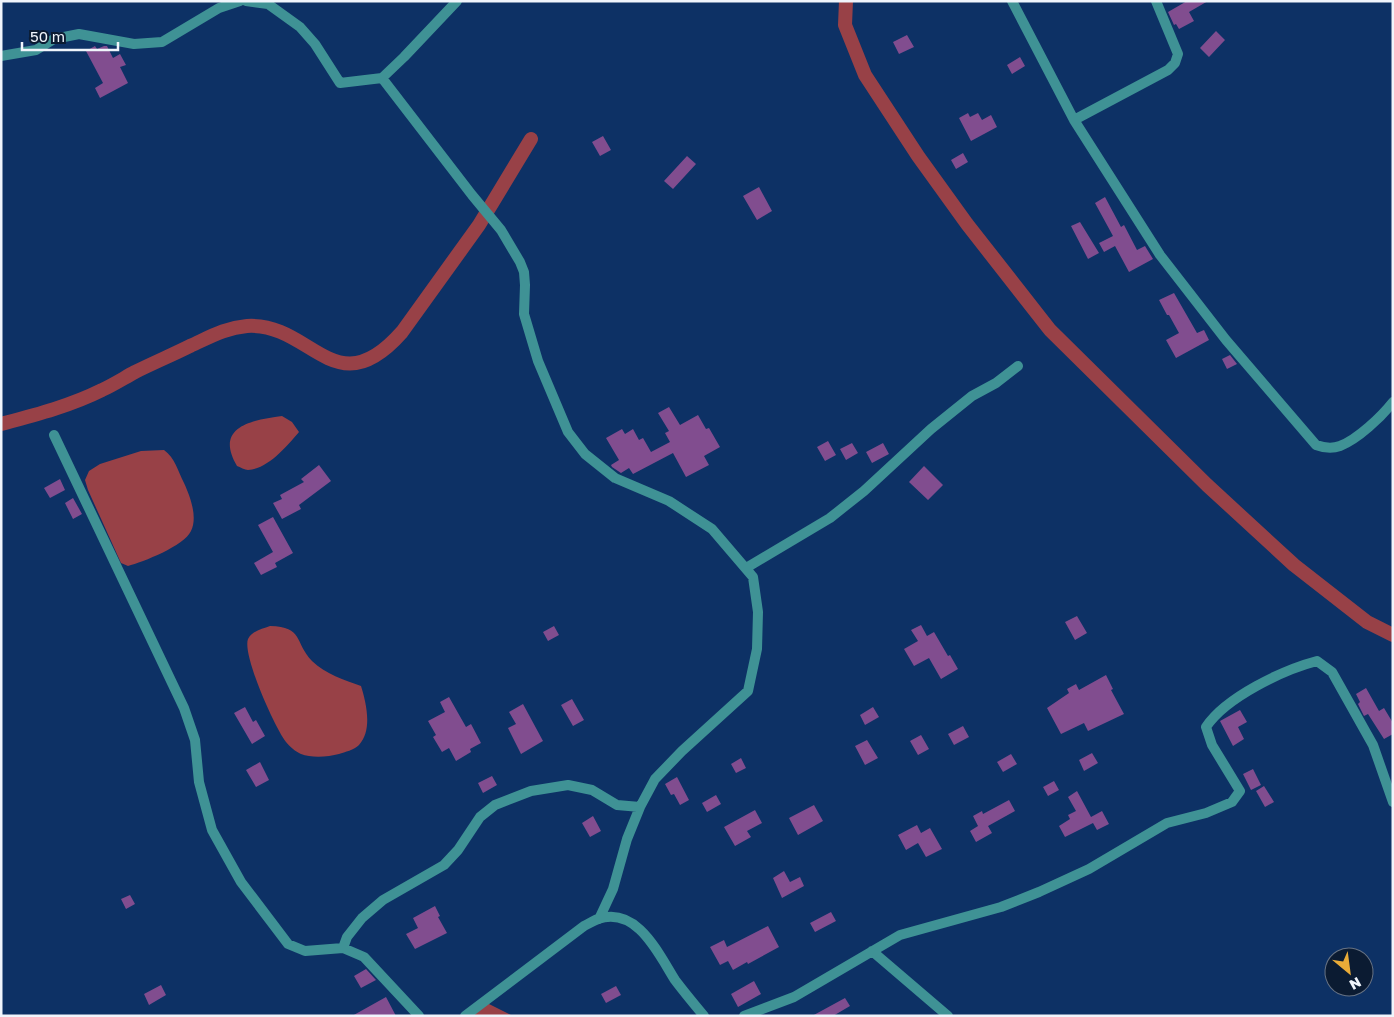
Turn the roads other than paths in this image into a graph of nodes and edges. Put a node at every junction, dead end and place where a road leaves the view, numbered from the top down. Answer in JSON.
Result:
{"nodes":[{"id":1,"x":240,"y":1,"type":"edge"},
{"id":2,"x":246,"y":1,"type":"edge"},
{"id":3,"x":457,"y":1,"type":"edge"},
{"id":4,"x":1012,"y":1,"type":"edge"},
{"id":5,"x":1156,"y":1,"type":"edge"},
{"id":6,"x":1,"y":56,"type":"edge"},
{"id":7,"x":382,"y":78,"type":"junction"},
{"id":8,"x":1074,"y":120,"type":"junction"},
{"id":9,"x":1018,"y":366,"type":"dead end"},
{"id":10,"x":1393,"y":402,"type":"edge"},
{"id":11,"x":54,"y":435,"type":"dead end"},
{"id":12,"x":746,"y":568,"type":"junction"},
{"id":13,"x":1393,"y":802,"type":"edge"},
{"id":14,"x":640,"y":807,"type":"junction"},
{"id":15,"x":598,"y":919,"type":"junction"},
{"id":16,"x":342,"y":948,"type":"junction"},
{"id":17,"x":872,"y":951,"type":"junction"},
{"id":18,"x":419,"y":1016,"type":"edge"},
{"id":19,"x":465,"y":1016,"type":"edge"},
{"id":20,"x":704,"y":1016,"type":"edge"},
{"id":21,"x":744,"y":1016,"type":"edge"},
{"id":22,"x":948,"y":1016,"type":"edge"}],
"edges":[{"from":1,"to":6,"type":"street"},
{"from":2,"to":7,"type":"street"},
{"from":3,"to":7,"type":"street"},
{"from":4,"to":8,"type":"street"},
{"from":5,"to":8,"type":"street"},
{"from":7,"to":12,"type":"street"},
{"from":8,"to":10,"type":"street"},
{"from":9,"to":12,"type":"street"},
{"from":11,"to":16,"type":"street"},
{"from":12,"to":14,"type":"street"},
{"from":13,"to":17,"type":"street"},
{"from":14,"to":15,"type":"street"},
{"from":14,"to":16,"type":"street"},
{"from":15,"to":19,"type":"street"},
{"from":15,"to":20,"type":"street"},
{"from":16,"to":18,"type":"street"},
{"from":17,"to":21,"type":"street"},
{"from":17,"to":22,"type":"street"}]}
